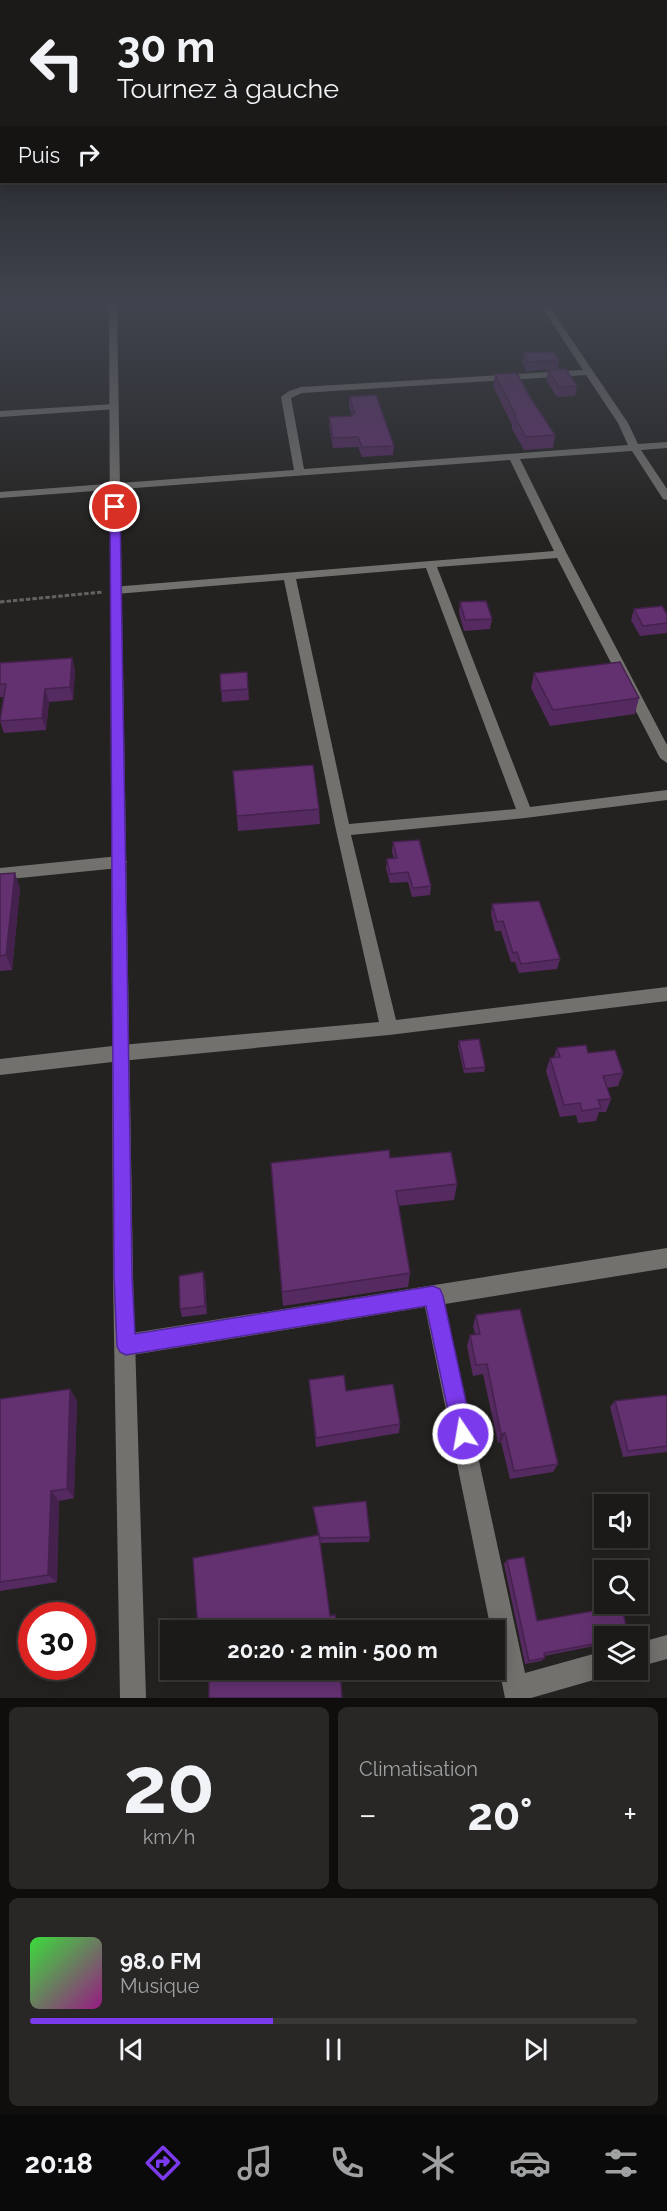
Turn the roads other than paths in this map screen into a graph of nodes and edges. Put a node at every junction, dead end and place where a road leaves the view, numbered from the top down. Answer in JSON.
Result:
{"nodes":[{"id":1,"x":114,"y":385,"type":"edge"},
{"id":2,"x":377,"y":385,"type":"edge"},
{"id":3,"x":598,"y":385,"type":"edge"},
{"id":4,"x":114,"y":407,"type":"junction"},
{"id":5,"x":0,"y":414,"type":"edge"},
{"id":6,"x":667,"y":445,"type":"edge"},
{"id":7,"x":635,"y":448,"type":"junction"},
{"id":8,"x":514,"y":457,"type":"junction"},
{"id":9,"x":300,"y":473,"type":"junction"},
{"id":10,"x":114,"y":486,"type":"junction"},
{"id":11,"x":0,"y":495,"type":"edge"},
{"id":12,"x":667,"y":497,"type":"edge"},
{"id":13,"x":561,"y":554,"type":"junction"},
{"id":14,"x":430,"y":564,"type":"junction"},
{"id":15,"x":289,"y":575,"type":"junction"},
{"id":16,"x":116,"y":590,"type":"junction"},
{"id":17,"x":667,"y":758,"type":"edge"},
{"id":18,"x":667,"y":795,"type":"edge"},
{"id":19,"x":525,"y":813,"type":"junction"},
{"id":20,"x":343,"y":830,"type":"junction"},
{"id":21,"x":119,"y":862,"type":"junction"},
{"id":22,"x":0,"y":874,"type":"edge"},
{"id":23,"x":667,"y":994,"type":"edge"},
{"id":24,"x":389,"y":1028,"type":"junction"},
{"id":25,"x":121,"y":1053,"type":"junction"},
{"id":26,"x":0,"y":1067,"type":"edge"},
{"id":27,"x":667,"y":1258,"type":"edge"},
{"id":28,"x":433,"y":1296,"type":"junction"},
{"id":29,"x":126,"y":1346,"type":"junction"},
{"id":30,"x":667,"y":1647,"type":"edge"},
{"id":31,"x":648,"y":1652,"type":"edge"},
{"id":32,"x":594,"y":1667,"type":"edge"},
{"id":33,"x":518,"y":1693,"type":"edge"},
{"id":34,"x":133,"y":1698,"type":"edge"}],
"edges":[{"from":1,"to":4,"type":"street"},
{"from":2,"to":9,"type":"street"},
{"from":3,"to":7,"type":"street"},
{"from":4,"to":5,"type":"street"},
{"from":4,"to":10,"type":"street"},
{"from":6,"to":7,"type":"street"},
{"from":7,"to":8,"type":"street"},
{"from":7,"to":12,"type":"street"},
{"from":8,"to":9,"type":"street"},
{"from":8,"to":13,"type":"street"},
{"from":9,"to":10,"type":"street"},
{"from":10,"to":11,"type":"street"},
{"from":10,"to":16,"type":"street"},
{"from":13,"to":14,"type":"street"},
{"from":13,"to":17,"type":"street"},
{"from":14,"to":15,"type":"street"},
{"from":14,"to":19,"type":"street"},
{"from":15,"to":16,"type":"street"},
{"from":15,"to":20,"type":"street"},
{"from":16,"to":21,"type":"street"},
{"from":18,"to":19,"type":"street"},
{"from":19,"to":20,"type":"street"},
{"from":20,"to":24,"type":"street"},
{"from":21,"to":22,"type":"street"},
{"from":21,"to":25,"type":"street"},
{"from":23,"to":24,"type":"street"},
{"from":24,"to":25,"type":"street"},
{"from":25,"to":26,"type":"street"},
{"from":25,"to":29,"type":"street"},
{"from":27,"to":28,"type":"street"},
{"from":28,"to":29,"type":"street"},
{"from":28,"to":33,"type":"street"},
{"from":29,"to":34,"type":"street"},
{"from":30,"to":31,"type":"street"},
{"from":32,"to":33,"type":"street"}]}
